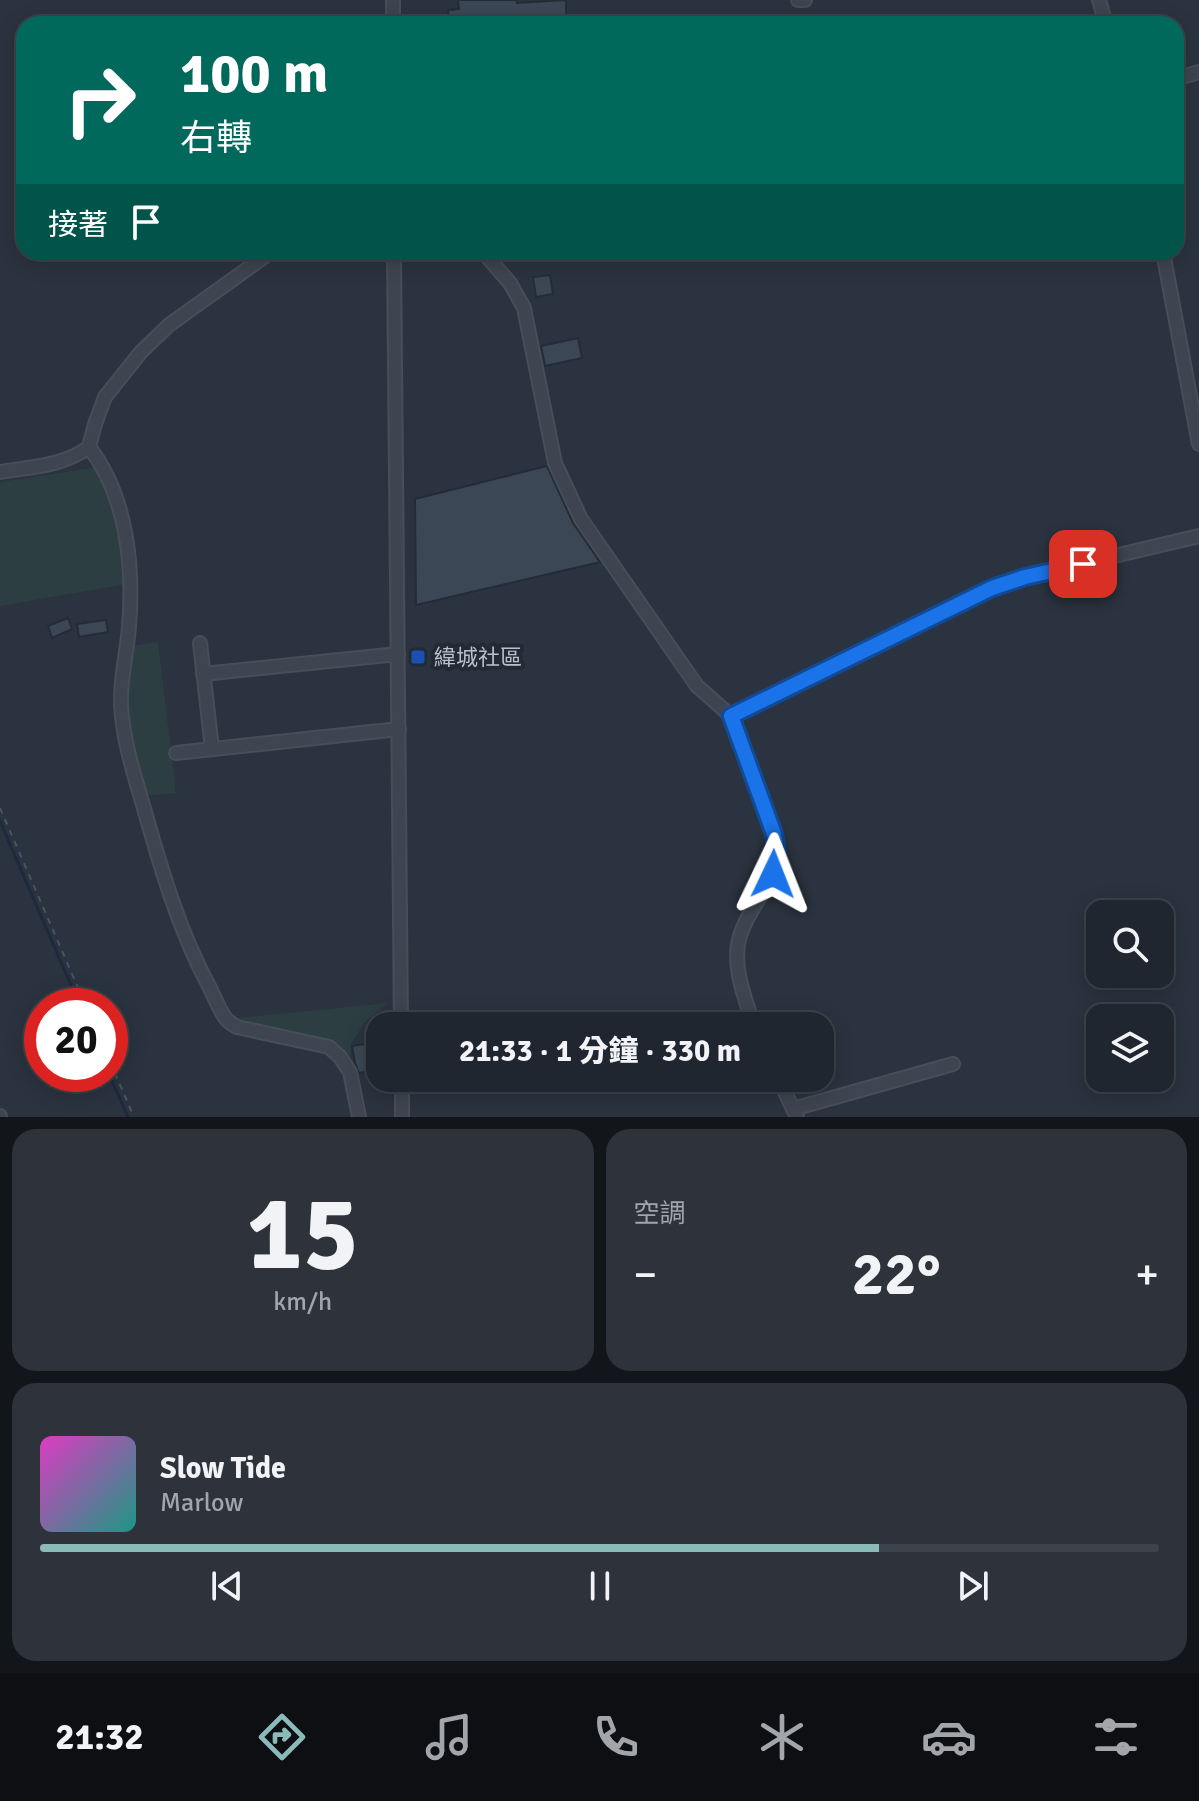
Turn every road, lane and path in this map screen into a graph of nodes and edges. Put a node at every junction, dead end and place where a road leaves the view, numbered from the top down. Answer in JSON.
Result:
{"nodes":[{"id":1,"x":798,"y":0,"type":"edge"},
{"id":2,"x":805,"y":0,"type":"edge"},
{"id":3,"x":260,"y":260,"type":"edge"},
{"id":4,"x":394,"y":260,"type":"edge"},
{"id":5,"x":490,"y":260,"type":"edge"},
{"id":6,"x":1164,"y":260,"type":"edge"},
{"id":7,"x":1199,"y":444,"type":"edge"},
{"id":8,"x":89,"y":447,"type":"junction"},
{"id":9,"x":0,"y":472,"type":"edge"},
{"id":10,"x":1199,"y":536,"type":"edge"},
{"id":11,"x":200,"y":643,"type":"dead end"},
{"id":12,"x":398,"y":654,"type":"junction"},
{"id":13,"x":203,"y":674,"type":"junction"},
{"id":14,"x":731,"y":716,"type":"junction"},
{"id":15,"x":399,"y":729,"type":"junction"},
{"id":16,"x":212,"y":749,"type":"junction"},
{"id":17,"x":176,"y":753,"type":"dead end"},
{"id":18,"x":0,"y":808,"type":"edge"},
{"id":19,"x":78,"y":988,"type":"edge"},
{"id":20,"x":401,"y":1012,"type":"edge"},
{"id":21,"x":750,"y":1012,"type":"edge"},
{"id":22,"x":953,"y":1064,"type":"dead end"},
{"id":23,"x":123,"y":1092,"type":"edge"},
{"id":24,"x":402,"y":1092,"type":"edge"},
{"id":25,"x":785,"y":1092,"type":"edge"},
{"id":26,"x":795,"y":1113,"type":"edge"},
{"id":27,"x":134,"y":1117,"type":"edge"},
{"id":28,"x":359,"y":1117,"type":"edge"},
{"id":29,"x":402,"y":1117,"type":"edge"}],
"edges":[{"from":1,"to":2,"type":"street"},
{"from":3,"to":8,"type":"street"},
{"from":4,"to":12,"type":"street"},
{"from":5,"to":14,"type":"street"},
{"from":6,"to":7,"type":"street"},
{"from":8,"to":9,"type":"street"},
{"from":8,"to":28,"type":"street"},
{"from":10,"to":14,"type":"street"},
{"from":11,"to":13,"type":"street"},
{"from":12,"to":13,"type":"street"},
{"from":12,"to":15,"type":"street"},
{"from":13,"to":16,"type":"street"},
{"from":14,"to":21,"type":"street"},
{"from":15,"to":16,"type":"street"},
{"from":15,"to":20,"type":"street"},
{"from":16,"to":17,"type":"street"},
{"from":18,"to":19,"type":"path"},
{"from":22,"to":26,"type":"street"},
{"from":23,"to":27,"type":"path"},
{"from":24,"to":29,"type":"street"},
{"from":25,"to":26,"type":"street"}]}
